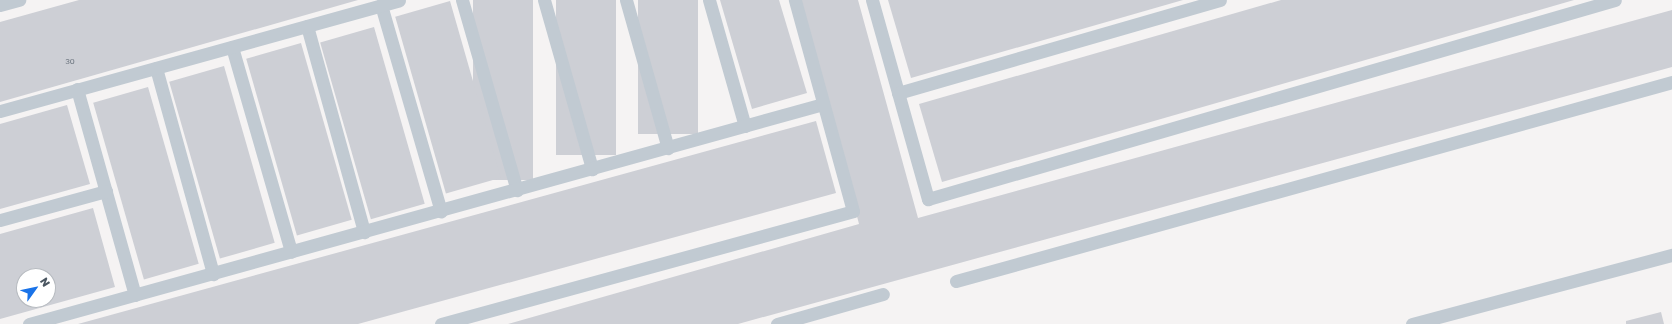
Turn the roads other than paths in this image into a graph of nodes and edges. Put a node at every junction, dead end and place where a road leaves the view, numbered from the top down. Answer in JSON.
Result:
{"nodes":[{"id":1,"x":18,"y":0,"type":"edge"},
{"id":2,"x":399,"y":0,"type":"edge"},
{"id":3,"x":462,"y":0,"type":"edge"},
{"id":4,"x":544,"y":0,"type":"edge"},
{"id":5,"x":626,"y":0,"type":"edge"},
{"id":6,"x":709,"y":0,"type":"edge"},
{"id":7,"x":795,"y":0,"type":"edge"},
{"id":8,"x":872,"y":0,"type":"edge"},
{"id":9,"x":1220,"y":0,"type":"edge"},
{"id":10,"x":1615,"y":0,"type":"edge"},
{"id":11,"x":0,"y":5,"type":"edge"},
{"id":12,"x":381,"y":5,"type":"junction"},
{"id":13,"x":306,"y":26,"type":"junction"},
{"id":14,"x":232,"y":46,"type":"junction"},
{"id":15,"x":156,"y":68,"type":"junction"},
{"id":16,"x":1672,"y":82,"type":"edge"},
{"id":17,"x":77,"y":89,"type":"junction"},
{"id":18,"x":898,"y":93,"type":"junction"},
{"id":19,"x":823,"y":104,"type":"junction"},
{"id":20,"x":0,"y":111,"type":"edge"},
{"id":21,"x":745,"y":126,"type":"junction"},
{"id":22,"x":668,"y":148,"type":"junction"},
{"id":23,"x":592,"y":169,"type":"junction"},
{"id":24,"x":517,"y":190,"type":"junction"},
{"id":25,"x":106,"y":191,"type":"junction"},
{"id":26,"x":441,"y":211,"type":"junction"},
{"id":27,"x":0,"y":220,"type":"edge"},
{"id":28,"x":364,"y":232,"type":"junction"},
{"id":29,"x":290,"y":252,"type":"junction"},
{"id":30,"x":1672,"y":255,"type":"edge"},
{"id":31,"x":213,"y":274,"type":"junction"},
{"id":32,"x":956,"y":282,"type":"dead end"},
{"id":33,"x":883,"y":294,"type":"dead end"},
{"id":34,"x":135,"y":295,"type":"junction"},
{"id":35,"x":29,"y":324,"type":"edge"},
{"id":36,"x":441,"y":324,"type":"edge"},
{"id":37,"x":777,"y":324,"type":"edge"},
{"id":38,"x":1412,"y":324,"type":"edge"}],
"edges":[{"from":1,"to":11,"type":"lane"},
{"from":2,"to":12,"type":"lane"},
{"from":3,"to":24,"type":"lane"},
{"from":4,"to":23,"type":"lane"},
{"from":5,"to":22,"type":"lane"},
{"from":6,"to":21,"type":"lane"},
{"from":7,"to":19,"type":"lane"},
{"from":8,"to":18,"type":"lane"},
{"from":9,"to":18,"type":"lane"},
{"from":10,"to":18,"type":"lane"},
{"from":12,"to":13,"type":"lane"},
{"from":12,"to":26,"type":"lane"},
{"from":13,"to":14,"type":"lane"},
{"from":13,"to":28,"type":"lane"},
{"from":14,"to":15,"type":"lane"},
{"from":14,"to":29,"type":"lane"},
{"from":15,"to":17,"type":"lane"},
{"from":15,"to":31,"type":"lane"},
{"from":16,"to":32,"type":"lane"},
{"from":17,"to":20,"type":"lane"},
{"from":17,"to":25,"type":"lane"},
{"from":19,"to":21,"type":"lane"},
{"from":19,"to":36,"type":"lane"},
{"from":21,"to":22,"type":"lane"},
{"from":22,"to":23,"type":"lane"},
{"from":23,"to":24,"type":"lane"},
{"from":24,"to":26,"type":"lane"},
{"from":25,"to":27,"type":"lane"},
{"from":25,"to":34,"type":"lane"},
{"from":26,"to":28,"type":"lane"},
{"from":28,"to":29,"type":"lane"},
{"from":29,"to":31,"type":"lane"},
{"from":30,"to":38,"type":"lane"},
{"from":31,"to":34,"type":"lane"},
{"from":33,"to":37,"type":"lane"},
{"from":34,"to":35,"type":"lane"}]}
